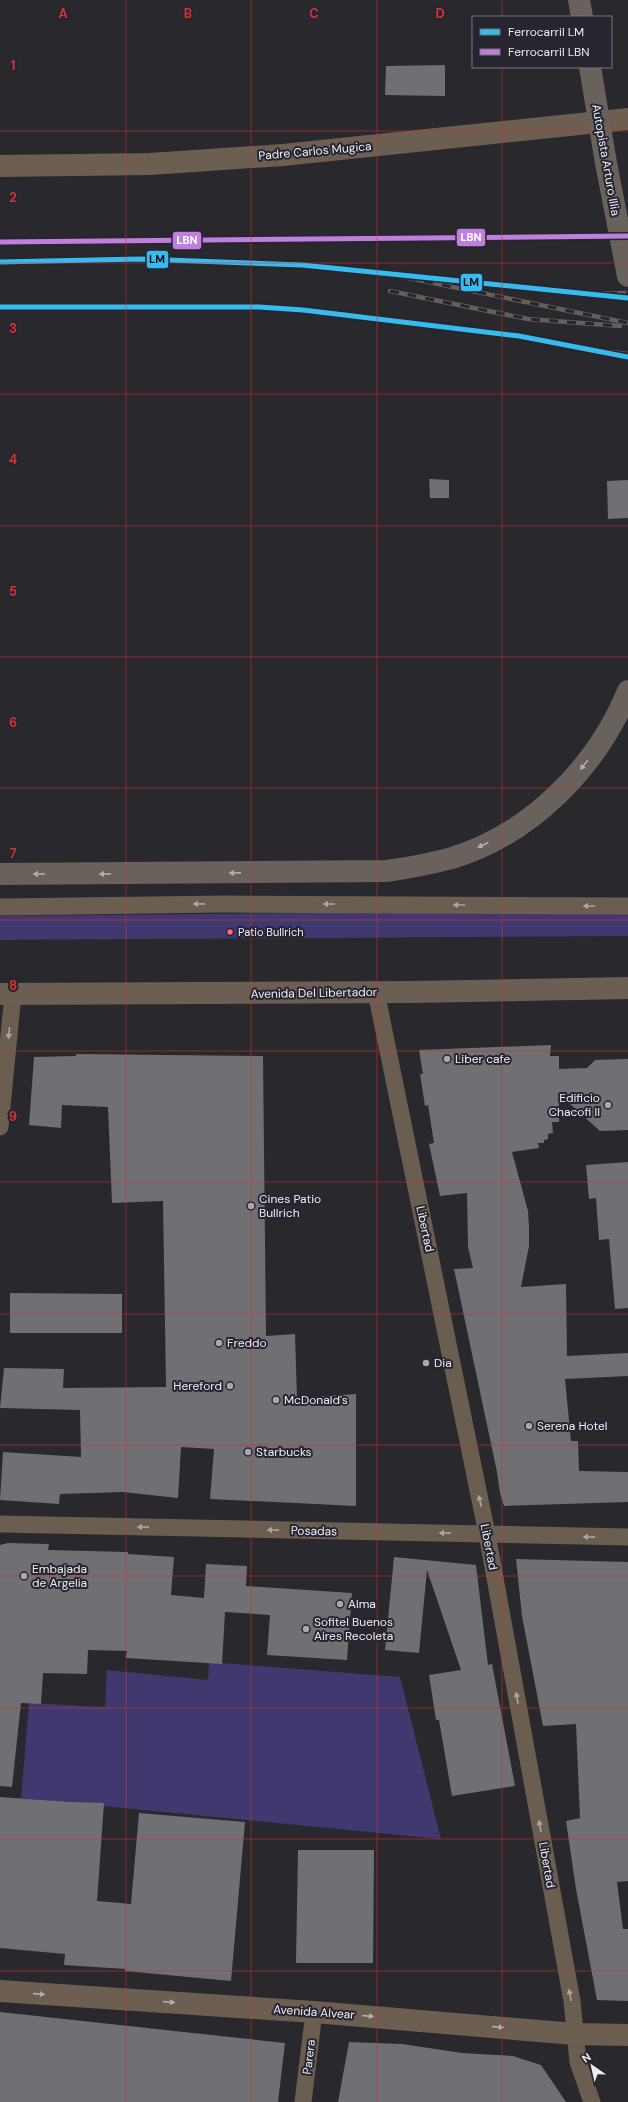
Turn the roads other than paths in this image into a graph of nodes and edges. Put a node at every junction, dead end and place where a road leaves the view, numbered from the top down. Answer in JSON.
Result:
{"nodes":[{"id":1,"x":579,"y":0,"type":"edge"},
{"id":2,"x":582,"y":16,"type":"edge"},
{"id":3,"x":590,"y":68,"type":"edge"},
{"id":4,"x":628,"y":119,"type":"edge"},
{"id":5,"x":0,"y":166,"type":"edge"},
{"id":6,"x":628,"y":276,"type":"edge"},
{"id":7,"x":628,"y":691,"type":"edge"},
{"id":8,"x":0,"y":874,"type":"edge"},
{"id":9,"x":628,"y":906,"type":"edge"},
{"id":10,"x":0,"y":907,"type":"edge"},
{"id":11,"x":628,"y":988,"type":"edge"},
{"id":12,"x":376,"y":992,"type":"junction"},
{"id":13,"x":7,"y":994,"type":"edge"},
{"id":14,"x":0,"y":1127,"type":"edge"},
{"id":15,"x":0,"y":1524,"type":"edge"},
{"id":16,"x":487,"y":1534,"type":"junction"},
{"id":17,"x":628,"y":1538,"type":"edge"},
{"id":18,"x":0,"y":1991,"type":"edge"},
{"id":19,"x":314,"y":2012,"type":"junction"},
{"id":20,"x":575,"y":2034,"type":"junction"},
{"id":21,"x":628,"y":2035,"type":"edge"},
{"id":22,"x":303,"y":2102,"type":"edge"},
{"id":23,"x":592,"y":2102,"type":"edge"}],
"edges":[{"from":1,"to":2,"type":"highway"},
{"from":3,"to":6,"type":"highway","name":"Autopista Arturo Illia","bridge":true},
{"from":4,"to":5,"type":"street","name":"Padre Carlos Mugica"},
{"from":7,"to":8,"type":"highway","one_way":true},
{"from":9,"to":10,"type":"street","one_way":true},
{"from":11,"to":12,"type":"main road","name":"Avenida Del Libertador"},
{"from":12,"to":13,"type":"main road","name":"Avenida Del Libertador"},
{"from":16,"to":12,"type":"street","name":"Libertad","one_way":true},
{"from":13,"to":14,"type":"street","one_way":true},
{"from":16,"to":15,"type":"street","name":"Posadas","one_way":true},
{"from":17,"to":16,"type":"street","name":"Posadas","one_way":true},
{"from":20,"to":16,"type":"street","name":"Libertad","one_way":true},
{"from":18,"to":19,"type":"street","name":"Avenida Alvear","one_way":true},
{"from":19,"to":20,"type":"street","name":"Avenida Alvear","one_way":true},
{"from":19,"to":22,"type":"street","name":"Parera"},
{"from":20,"to":21,"type":"street","name":"Avenida Alvear"},
{"from":20,"to":23,"type":"street","name":"Libertad"}]}
